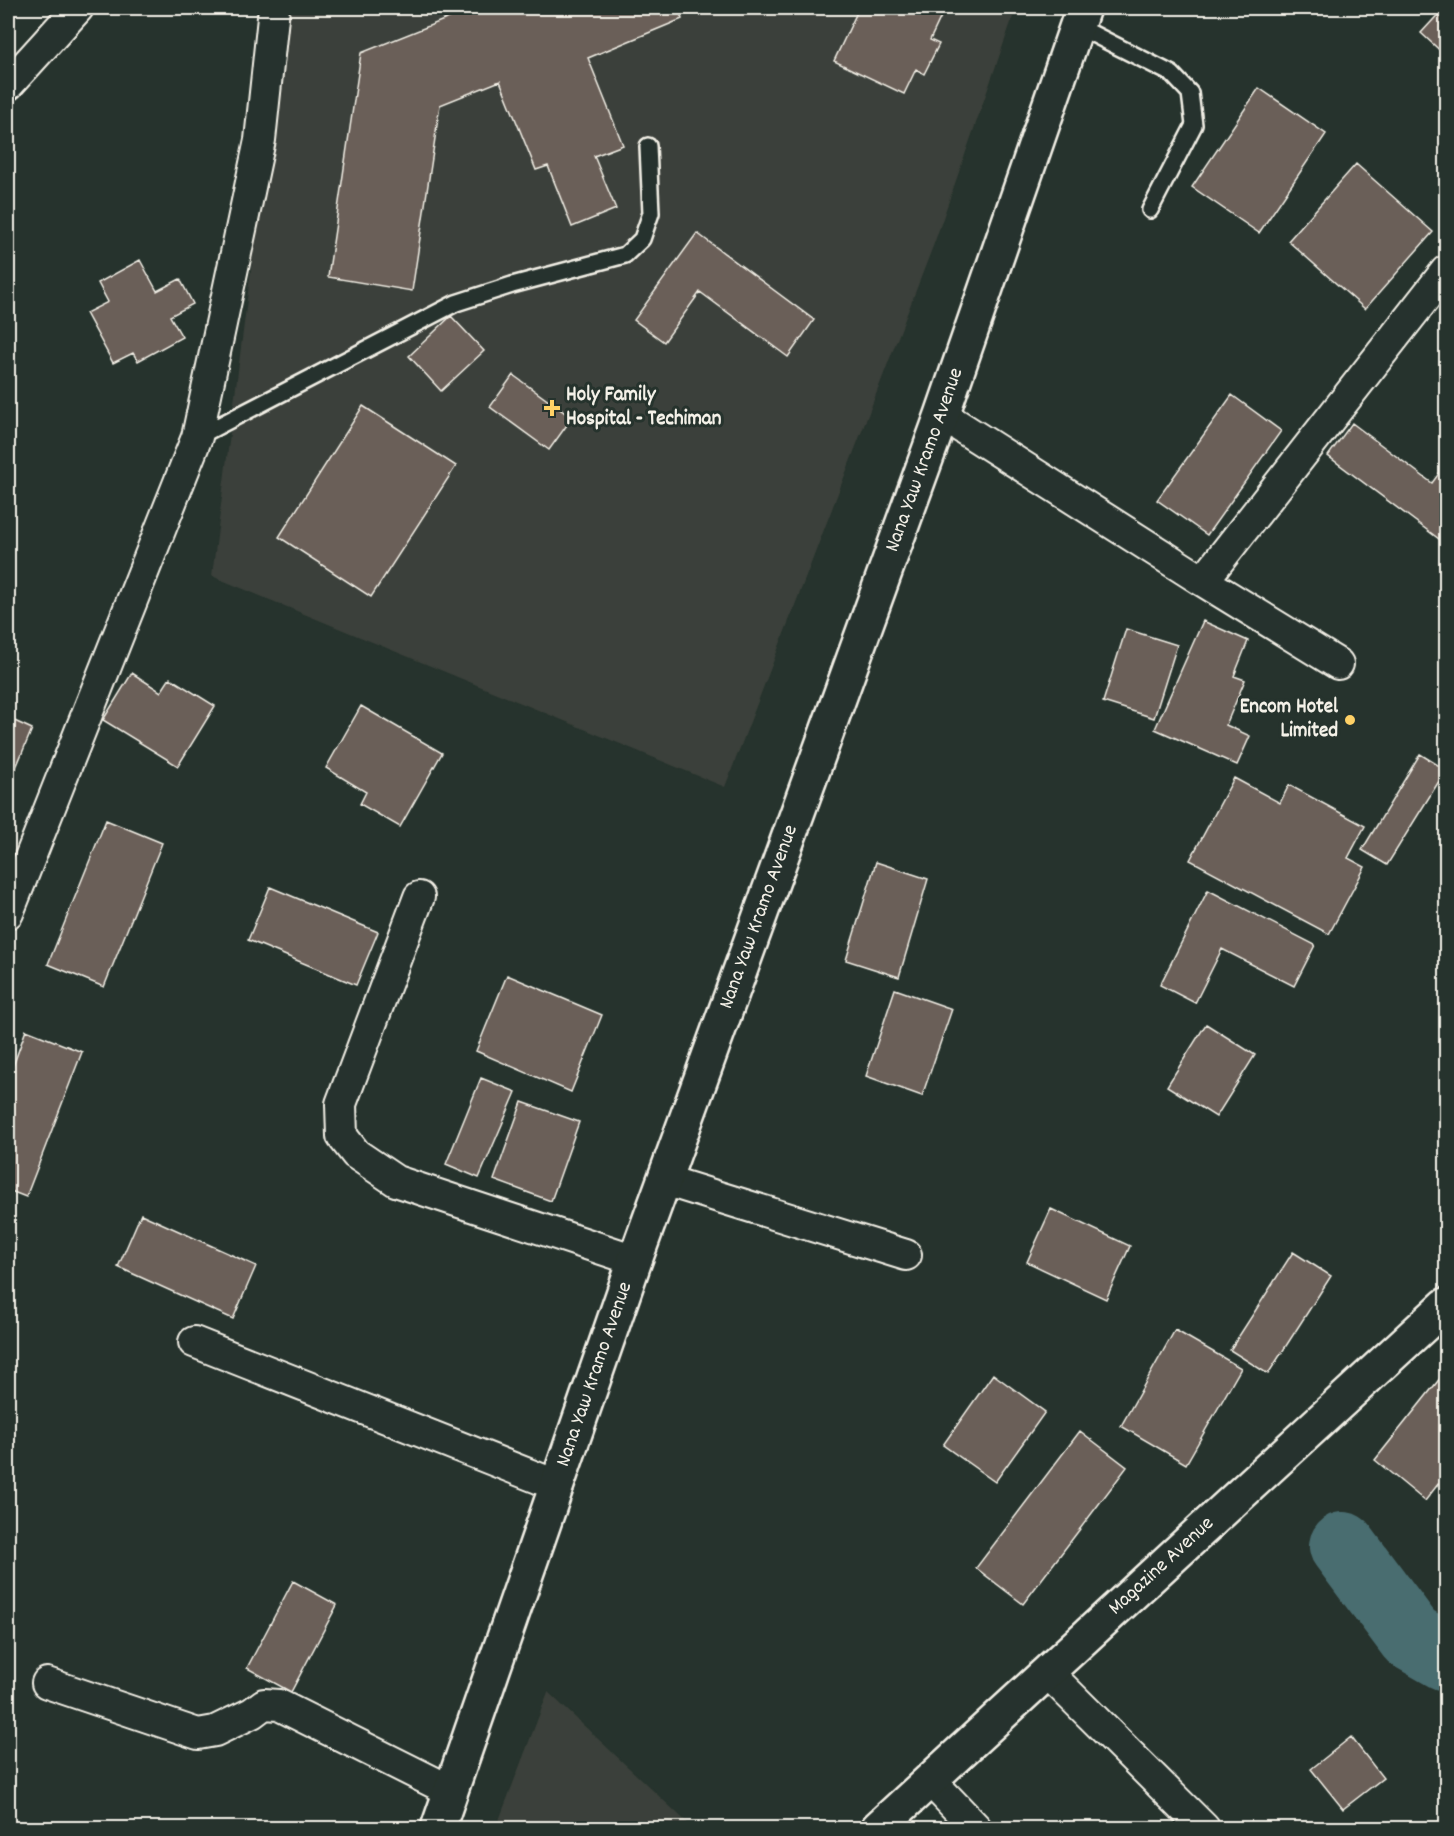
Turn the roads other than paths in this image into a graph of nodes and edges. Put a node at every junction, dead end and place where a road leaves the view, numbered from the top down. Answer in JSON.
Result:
{"nodes":[{"id":1,"x":78,"y":8,"type":"edge"},
{"id":2,"x":274,"y":8,"type":"edge"},
{"id":3,"x":1080,"y":17,"type":"edge"},
{"id":4,"x":8,"y":85,"type":"edge"},
{"id":5,"x":648,"y":146,"type":"dead end"},
{"id":6,"x":1150,"y":210,"type":"dead end"},
{"id":7,"x":1446,"y":271,"type":"edge"},
{"id":8,"x":942,"y":415,"type":"junction"},
{"id":9,"x":197,"y":437,"type":"junction"},
{"id":10,"x":1203,"y":581,"type":"junction"},
{"id":11,"x":1338,"y":664,"type":"dead end"},
{"id":12,"x":419,"y":897,"type":"dead end"},
{"id":13,"x":8,"y":913,"type":"edge"},
{"id":14,"x":664,"y":1180,"type":"junction"},
{"id":15,"x":906,"y":1255,"type":"dead end"},
{"id":16,"x":635,"y":1260,"type":"junction"},
{"id":17,"x":1446,"y":1305,"type":"edge"},
{"id":18,"x":194,"y":1342,"type":"dead end"},
{"id":19,"x":556,"y":1485,"type":"junction"},
{"id":20,"x":1047,"y":1672,"type":"junction"},
{"id":21,"x":47,"y":1683,"type":"dead end"},
{"id":22,"x":930,"y":1780,"type":"junction"},
{"id":23,"x":452,"y":1791,"type":"junction"},
{"id":24,"x":438,"y":1828,"type":"edge"},
{"id":25,"x":878,"y":1828,"type":"edge"},
{"id":26,"x":976,"y":1828,"type":"edge"},
{"id":27,"x":1204,"y":1828,"type":"edge"}],
"edges":[{"from":1,"to":4,"type":"street"},
{"from":2,"to":9,"type":"street"},
{"from":3,"to":6,"type":"lane"},
{"from":3,"to":8,"type":"main road","name":"Nana Yaw Kramo Avenue"},
{"from":5,"to":9,"type":"lane"},
{"from":7,"to":10,"type":"street"},
{"from":8,"to":10,"type":"street"},
{"from":8,"to":14,"type":"main road","name":"Nana Yaw Kramo Avenue"},
{"from":9,"to":13,"type":"street"},
{"from":10,"to":11,"type":"street"},
{"from":12,"to":16,"type":"street"},
{"from":14,"to":15,"type":"street"},
{"from":14,"to":16,"type":"main road","name":"Nana Yaw Kramo Avenue"},
{"from":16,"to":19,"type":"main road","name":"Nana Yaw Kramo Avenue"},
{"from":17,"to":20,"type":"main road","name":"Magazine Avenue"},
{"from":18,"to":19,"type":"street"},
{"from":19,"to":23,"type":"main road","name":"Nana Yaw Kramo Avenue"},
{"from":20,"to":22,"type":"main road","name":"Magazine Avenue"},
{"from":20,"to":27,"type":"street"},
{"from":21,"to":23,"type":"street"},
{"from":22,"to":25,"type":"main road","name":"Magazine Avenue"},
{"from":22,"to":26,"type":"street"},
{"from":23,"to":24,"type":"main road","name":"Nana Yaw Kramo Avenue"}]}
